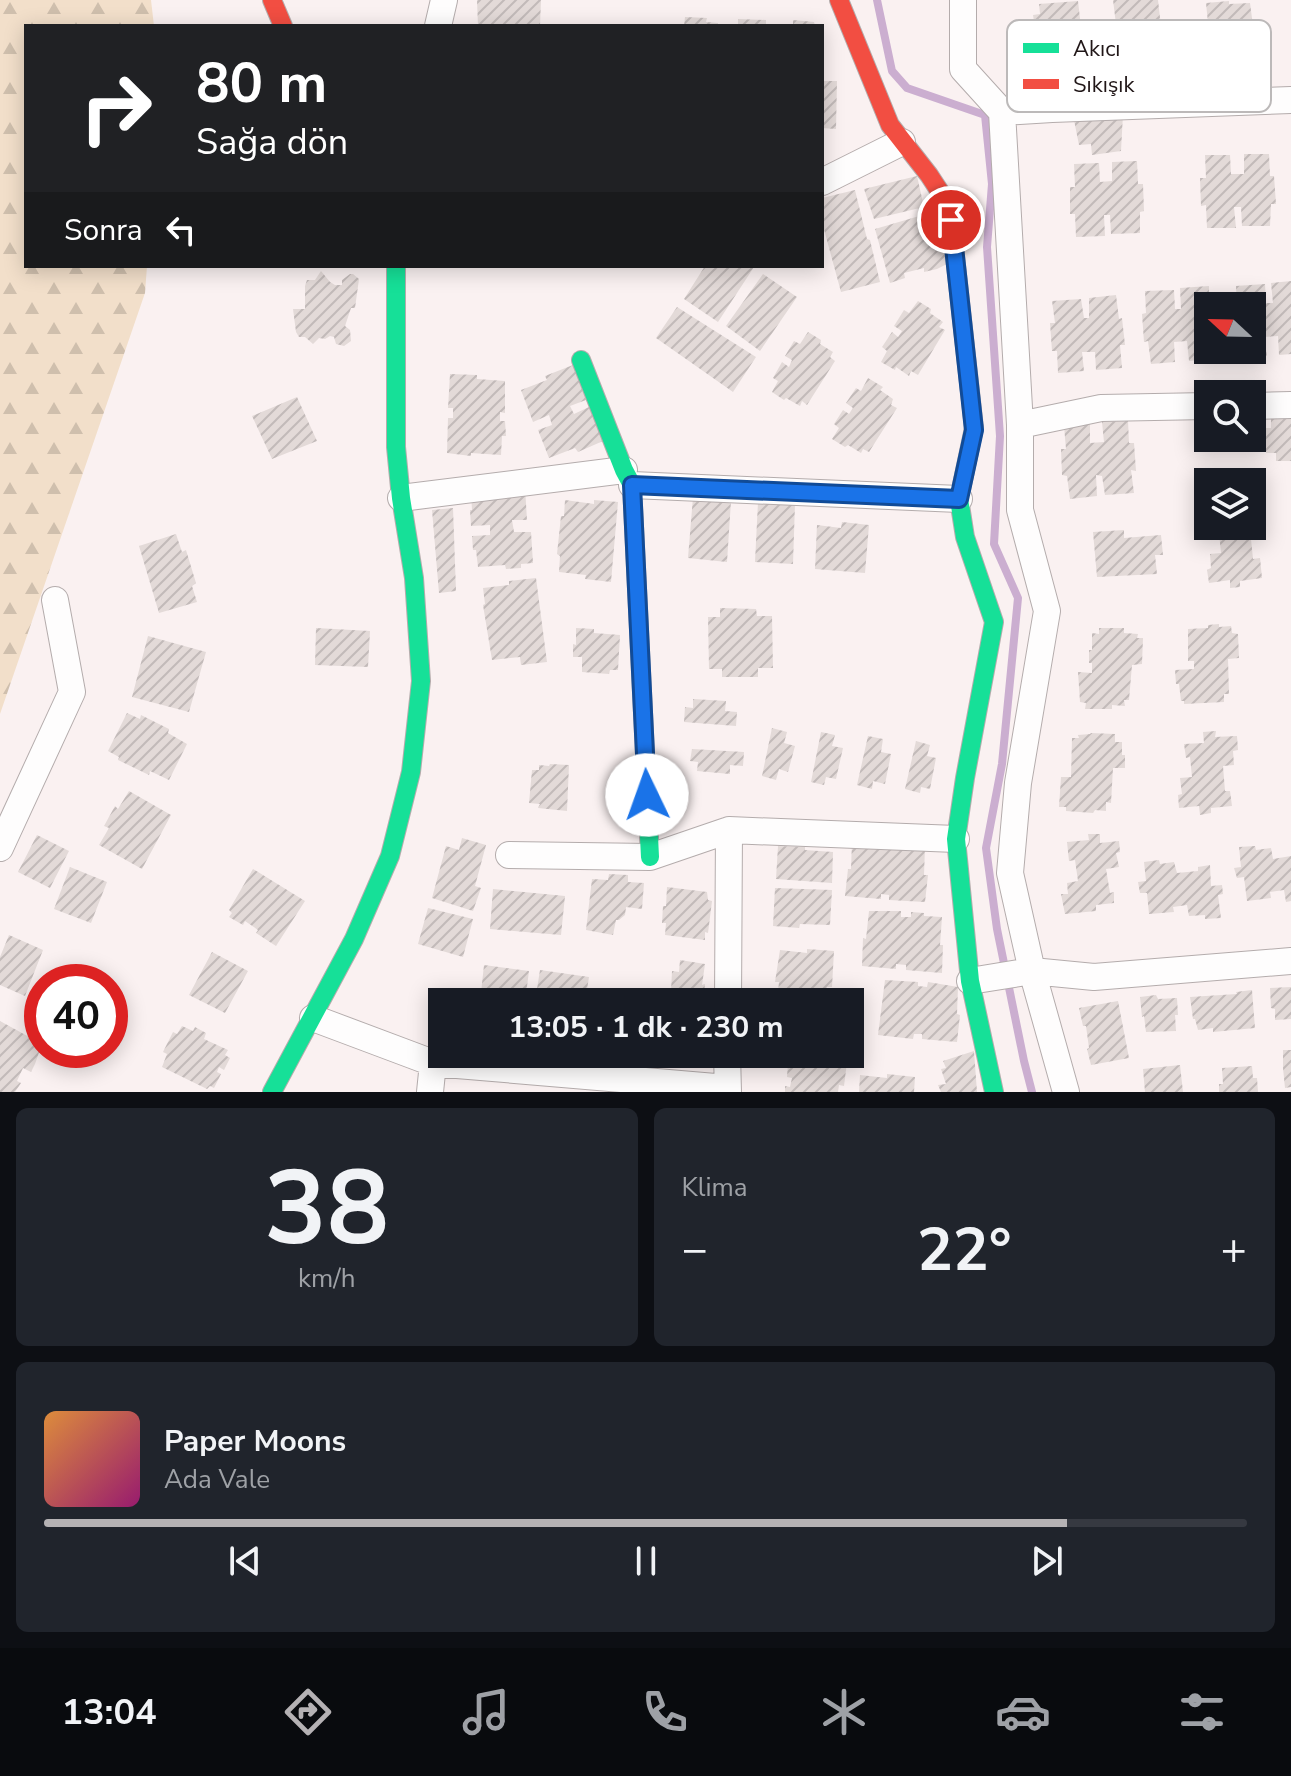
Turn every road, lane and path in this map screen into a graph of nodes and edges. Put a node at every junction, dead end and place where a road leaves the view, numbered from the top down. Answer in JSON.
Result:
{"nodes":[{"id":1,"x":272,"y":0,"type":"edge"},
{"id":2,"x":444,"y":0,"type":"edge"},
{"id":3,"x":839,"y":0,"type":"edge"},
{"id":4,"x":963,"y":0,"type":"edge"},
{"id":5,"x":282,"y":24,"type":"edge"},
{"id":6,"x":438,"y":24,"type":"edge"},
{"id":7,"x":1291,"y":100,"type":"edge"},
{"id":8,"x":1271,"y":101,"type":"edge"},
{"id":9,"x":1002,"y":112,"type":"junction"},
{"id":10,"x":1007,"y":112,"type":"edge"},
{"id":11,"x":902,"y":142,"type":"junction"},
{"id":12,"x":824,"y":181,"type":"edge"},
{"id":13,"x":396,"y":268,"type":"edge"},
{"id":14,"x":581,"y":360,"type":"dead end"},
{"id":15,"x":1291,"y":405,"type":"edge"},
{"id":16,"x":1194,"y":406,"type":"edge"},
{"id":17,"x":1266,"y":406,"type":"edge"},
{"id":18,"x":1020,"y":425,"type":"junction"},
{"id":19,"x":628,"y":478,"type":"junction"},
{"id":20,"x":401,"y":498,"type":"junction"},
{"id":21,"x":959,"y":499,"type":"junction"},
{"id":22,"x":55,"y":600,"type":"dead end"},
{"id":23,"x":729,"y":830,"type":"junction"},
{"id":24,"x":956,"y":839,"type":"junction"},
{"id":25,"x":0,"y":848,"type":"edge"},
{"id":26,"x":509,"y":855,"type":"dead end"},
{"id":27,"x":650,"y":857,"type":"junction"},
{"id":28,"x":1291,"y":961,"type":"edge"},
{"id":29,"x":1032,"y":971,"type":"junction"},
{"id":30,"x":970,"y":981,"type":"junction"},
{"id":31,"x":728,"y":988,"type":"edge"},
{"id":32,"x":313,"y":1018,"type":"junction"},
{"id":33,"x":428,"y":1061,"type":"edge"},
{"id":34,"x":432,"y":1068,"type":"edge"},
{"id":35,"x":488,"y":1068,"type":"edge"},
{"id":36,"x":727,"y":1068,"type":"edge"},
{"id":37,"x":728,"y":1090,"type":"edge"},
{"id":38,"x":272,"y":1092,"type":"edge"},
{"id":39,"x":430,"y":1092,"type":"edge"},
{"id":40,"x":994,"y":1092,"type":"edge"},
{"id":41,"x":1066,"y":1092,"type":"edge"}],
"edges":[{"from":1,"to":5,"type":"street"},
{"from":2,"to":6,"type":"street"},
{"from":3,"to":11,"type":"street"},
{"from":4,"to":9,"type":"street"},
{"from":7,"to":8,"type":"street"},
{"from":9,"to":10,"type":"street"},
{"from":9,"to":18,"type":"street"},
{"from":11,"to":12,"type":"street"},
{"from":11,"to":21,"type":"street"},
{"from":13,"to":20,"type":"street"},
{"from":14,"to":19,"type":"street"},
{"from":15,"to":17,"type":"street"},
{"from":16,"to":18,"type":"street"},
{"from":18,"to":29,"type":"street"},
{"from":19,"to":20,"type":"street"},
{"from":19,"to":21,"type":"street"},
{"from":19,"to":27,"type":"street"},
{"from":20,"to":32,"type":"street"},
{"from":21,"to":24,"type":"street"},
{"from":22,"to":25,"type":"street"},
{"from":23,"to":24,"type":"street"},
{"from":23,"to":27,"type":"street"},
{"from":23,"to":31,"type":"street"},
{"from":24,"to":30,"type":"street"},
{"from":26,"to":27,"type":"street"},
{"from":28,"to":29,"type":"street"},
{"from":29,"to":30,"type":"street"},
{"from":29,"to":41,"type":"street"},
{"from":30,"to":40,"type":"street"},
{"from":32,"to":33,"type":"street"},
{"from":32,"to":38,"type":"street"},
{"from":34,"to":39,"type":"street"},
{"from":35,"to":37,"type":"street"},
{"from":36,"to":37,"type":"street"}]}
